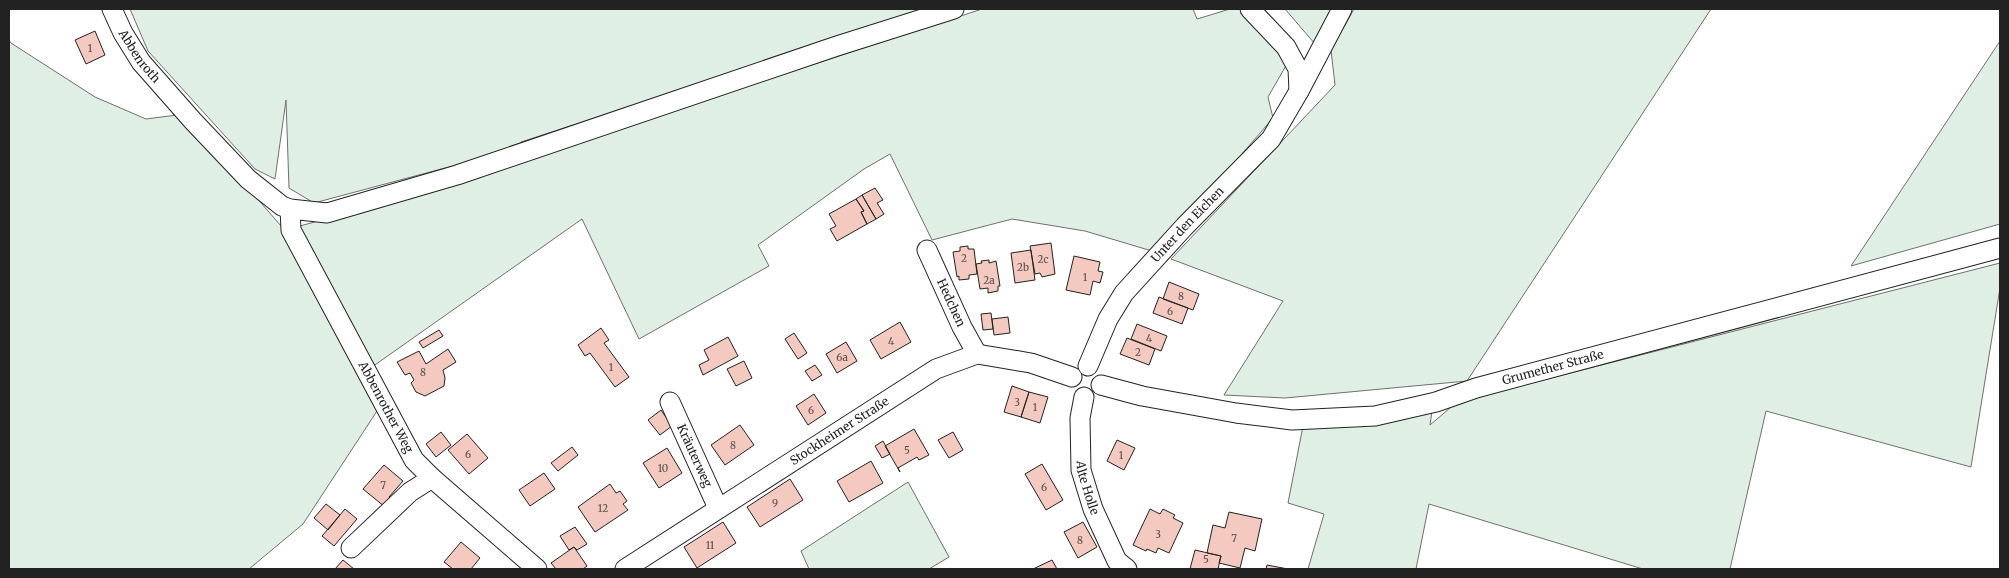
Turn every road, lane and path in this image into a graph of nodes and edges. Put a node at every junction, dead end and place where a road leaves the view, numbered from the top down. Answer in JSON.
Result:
{"nodes":[{"id":1,"x":112,"y":9,"type":"edge"},
{"id":2,"x":954,"y":9,"type":"edge"},
{"id":3,"x":1250,"y":9,"type":"edge"},
{"id":4,"x":1342,"y":9,"type":"edge"},
{"id":5,"x":1300,"y":91,"type":"junction"},
{"id":6,"x":290,"y":209,"type":"junction"},
{"id":7,"x":2000,"y":248,"type":"edge"},
{"id":8,"x":927,"y":250,"type":"dead end"},
{"id":9,"x":978,"y":354,"type":"junction"},
{"id":10,"x":1088,"y":366,"type":"junction"},
{"id":11,"x":1072,"y":377,"type":"junction"},
{"id":12,"x":1101,"y":385,"type":"junction"},
{"id":13,"x":1084,"y":397,"type":"junction"},
{"id":14,"x":670,"y":402,"type":"dead end"},
{"id":15,"x":432,"y":478,"type":"junction"},
{"id":16,"x":718,"y":508,"type":"junction"},
{"id":17,"x":351,"y":548,"type":"dead end"},
{"id":18,"x":1118,"y":566,"type":"edge"},
{"id":19,"x":537,"y":569,"type":"edge"},
{"id":20,"x":625,"y":569,"type":"edge"}],
"edges":[{"from":1,"to":6,"type":"street","name":"Abbenroth"},
{"from":2,"to":6,"type":"street"},
{"from":3,"to":5,"type":"street"},
{"from":4,"to":5,"type":"street","name":"Unter den Eichen"},
{"from":5,"to":10,"type":"street","name":"Unter den Eichen"},
{"from":6,"to":15,"type":"street","name":"Abbenrother Weg"},
{"from":7,"to":12,"type":"street","name":"Grumether Straße"},
{"from":8,"to":9,"type":"street","name":"Hedchen"},
{"from":9,"to":11,"type":"street","name":"Stockheimer Straße"},
{"from":9,"to":16,"type":"street","name":"Stockheimer Straße"},
{"from":10,"to":11,"type":"street"},
{"from":10,"to":12,"type":"street"},
{"from":11,"to":13,"type":"street"},
{"from":12,"to":13,"type":"street"},
{"from":13,"to":18,"type":"street","name":"Alte Holle"},
{"from":14,"to":16,"type":"street","name":"Kräuterweg"},
{"from":15,"to":17,"type":"street"},
{"from":15,"to":19,"type":"street","name":"Abbenrother Weg"},
{"from":16,"to":20,"type":"street","name":"Stockheimer Straße"}]}
